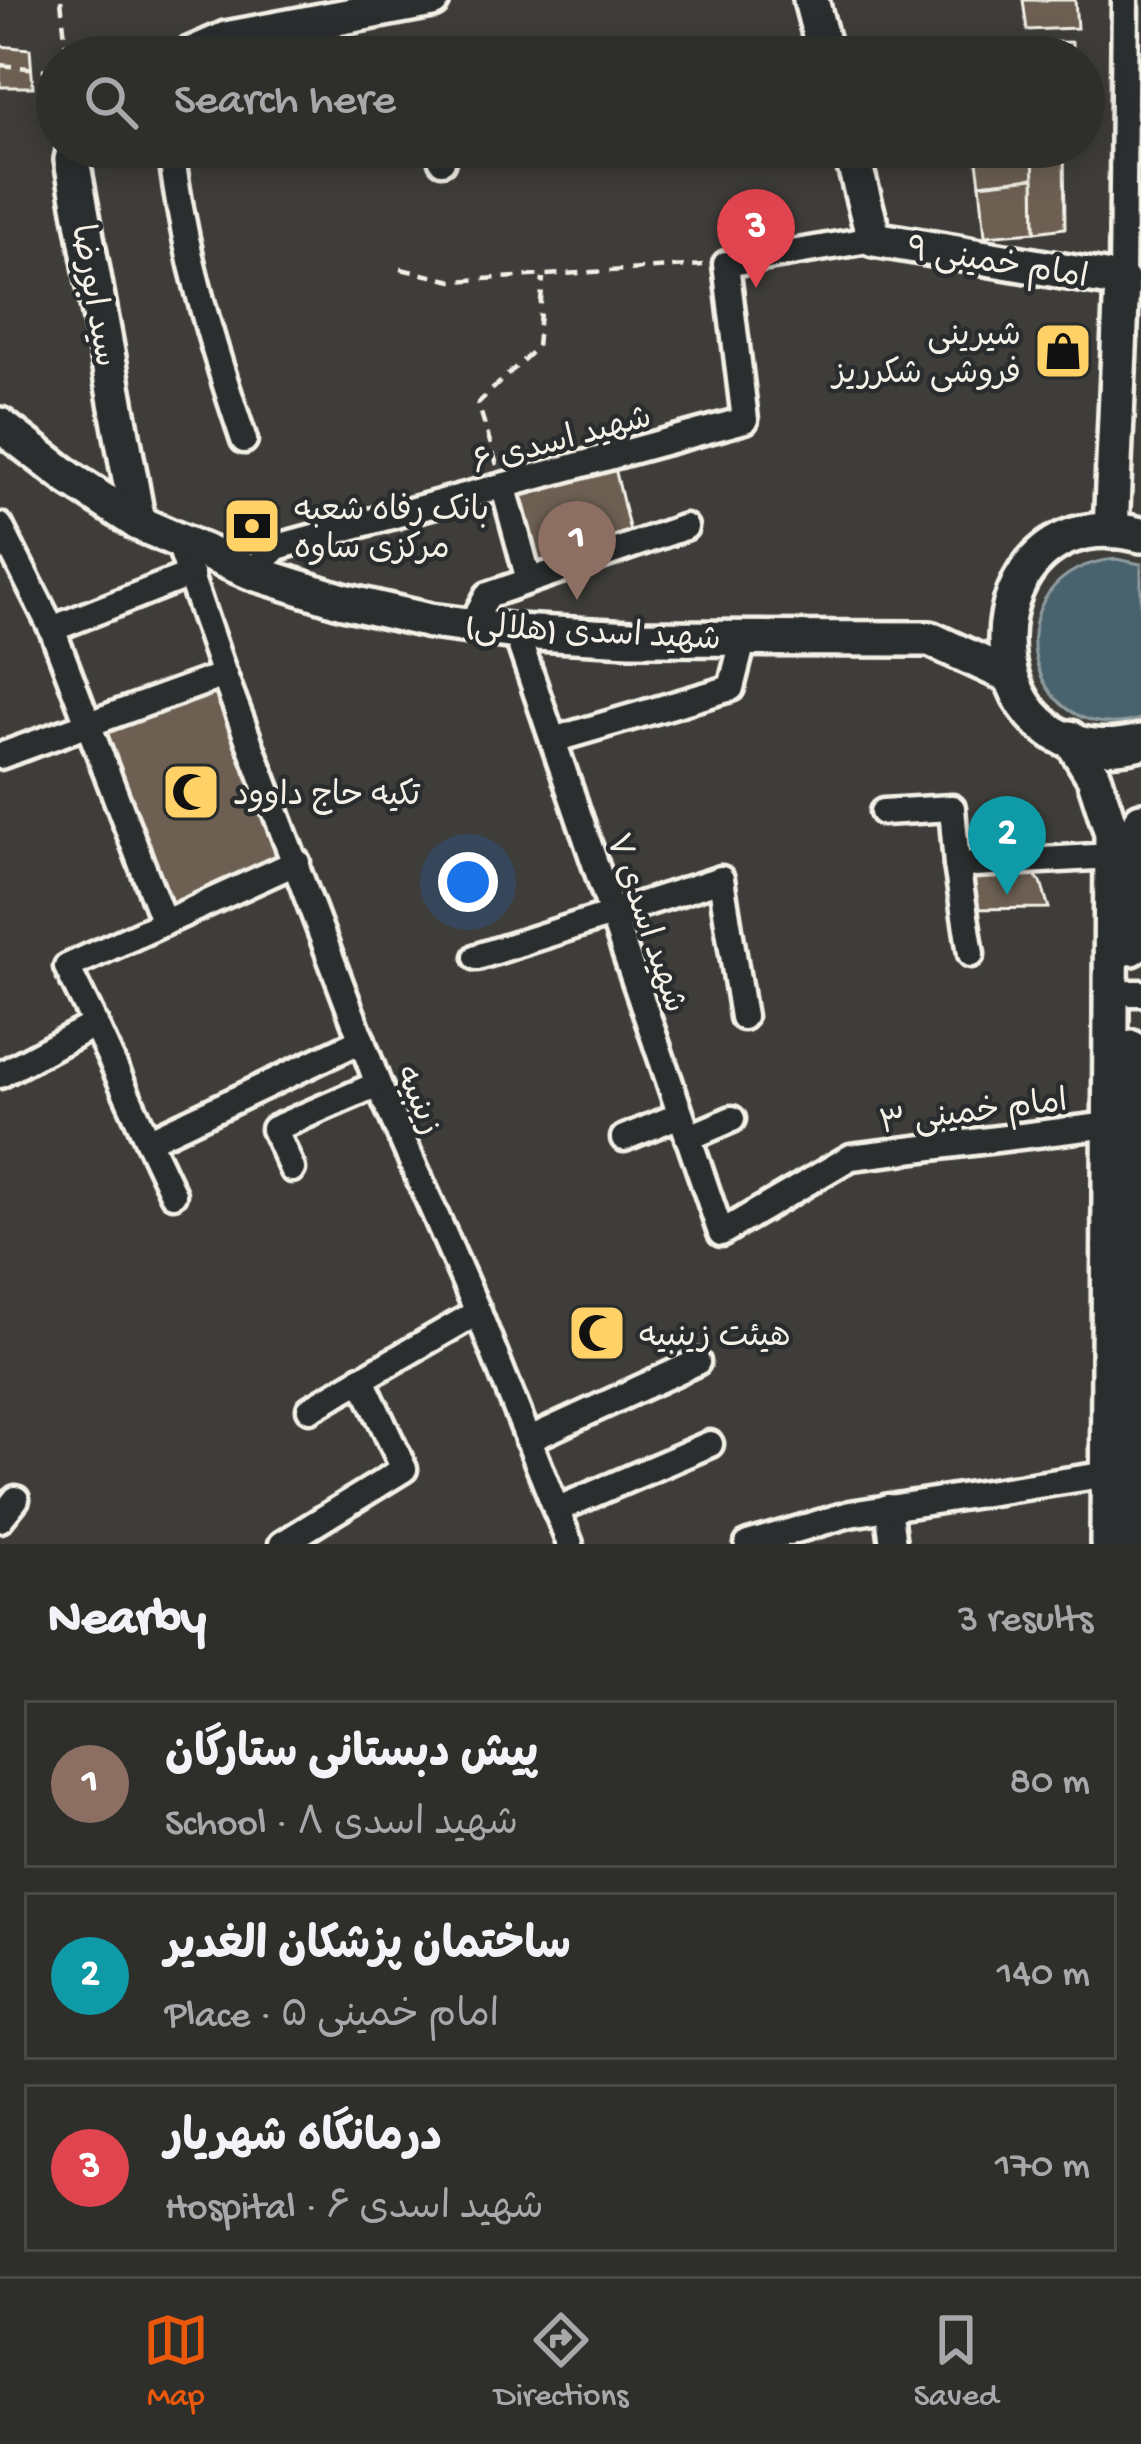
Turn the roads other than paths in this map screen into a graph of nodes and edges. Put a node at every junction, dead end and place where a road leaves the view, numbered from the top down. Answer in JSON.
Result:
{"nodes":[{"id":1,"x":433,"y":0,"type":"edge"},
{"id":2,"x":811,"y":0,"type":"edge"},
{"id":3,"x":1125,"y":0,"type":"edge"},
{"id":4,"x":304,"y":21,"type":"junction"},
{"id":5,"x":239,"y":36,"type":"edge"},
{"id":6,"x":306,"y":36,"type":"edge"},
{"id":7,"x":820,"y":36,"type":"edge"},
{"id":8,"x":73,"y":168,"type":"edge"},
{"id":9,"x":173,"y":168,"type":"edge"},
{"id":10,"x":855,"y":168,"type":"edge"},
{"id":11,"x":874,"y":239,"type":"junction"},
{"id":12,"x":1122,"y":280,"type":"junction"},
{"id":13,"x":1130,"y":337,"type":"edge"},
{"id":14,"x":0,"y":425,"type":"edge"},
{"id":15,"x":244,"y":440,"type":"dead end"},
{"id":16,"x":504,"y":488,"type":"junction"},
{"id":17,"x":138,"y":523,"type":"junction"},
{"id":18,"x":0,"y":526,"type":"edge"},
{"id":19,"x":686,"y":527,"type":"dead end"},
{"id":20,"x":1126,"y":533,"type":"edge"},
{"id":21,"x":185,"y":558,"type":"junction"},
{"id":22,"x":251,"y":572,"type":"junction"},
{"id":23,"x":529,"y":580,"type":"junction"},
{"id":24,"x":472,"y":625,"type":"junction"},
{"id":25,"x":52,"y":629,"type":"junction"},
{"id":26,"x":516,"y":632,"type":"junction"},
{"id":27,"x":743,"y":638,"type":"junction"},
{"id":28,"x":224,"y":675,"type":"junction"},
{"id":29,"x":1010,"y":676,"type":"junction"},
{"id":30,"x":86,"y":724,"type":"junction"},
{"id":31,"x":1070,"y":738,"type":"junction"},
{"id":32,"x":553,"y":740,"type":"junction"},
{"id":33,"x":1141,"y":742,"type":"edge"},
{"id":34,"x":0,"y":756,"type":"edge"},
{"id":35,"x":883,"y":812,"type":"dead end"},
{"id":36,"x":1141,"y":820,"type":"edge"},
{"id":37,"x":1112,"y":856,"type":"junction"},
{"id":38,"x":297,"y":862,"type":"junction"},
{"id":39,"x":957,"y":865,"type":"junction"},
{"id":40,"x":611,"y":914,"type":"junction"},
{"id":41,"x":164,"y":922,"type":"junction"},
{"id":42,"x":971,"y":954,"type":"dead end"},
{"id":43,"x":477,"y":957,"type":"dead end"},
{"id":44,"x":1136,"y":993,"type":"edge"},
{"id":45,"x":743,"y":1017,"type":"dead end"},
{"id":46,"x":95,"y":1024,"type":"junction"},
{"id":47,"x":362,"y":1040,"type":"junction"},
{"id":48,"x":0,"y":1075,"type":"edge"},
{"id":49,"x":378,"y":1084,"type":"junction"},
{"id":50,"x":732,"y":1119,"type":"dead end"},
{"id":51,"x":1128,"y":1122,"type":"edge"},
{"id":52,"x":684,"y":1126,"type":"junction"},
{"id":53,"x":624,"y":1138,"type":"dead end"},
{"id":54,"x":148,"y":1141,"type":"junction"},
{"id":55,"x":292,"y":1168,"type":"dead end"},
{"id":56,"x":173,"y":1194,"type":"dead end"},
{"id":57,"x":721,"y":1234,"type":"joint"},
{"id":58,"x":1139,"y":1286,"type":"edge"},
{"id":59,"x":478,"y":1312,"type":"junction"},
{"id":60,"x":697,"y":1363,"type":"dead end"},
{"id":61,"x":361,"y":1378,"type":"junction"},
{"id":62,"x":310,"y":1409,"type":"dead end"},
{"id":63,"x":528,"y":1440,"type":"junction"},
{"id":64,"x":710,"y":1444,"type":"dead end"},
{"id":65,"x":1128,"y":1471,"type":"edge"},
{"id":66,"x":888,"y":1507,"type":"junction"},
{"id":67,"x":556,"y":1510,"type":"junction"},
{"id":68,"x":282,"y":1544,"type":"edge"},
{"id":69,"x":570,"y":1544,"type":"edge"},
{"id":70,"x":750,"y":1544,"type":"edge"},
{"id":71,"x":893,"y":1544,"type":"edge"},
{"id":72,"x":1108,"y":1544,"type":"edge"},
{"id":73,"x":1134,"y":1544,"type":"edge"}],
"edges":[{"from":1,"to":4,"type":"street"},
{"from":2,"to":7,"type":"street"},
{"from":3,"to":12,"type":"street"},
{"from":4,"to":5,"type":"street"},
{"from":4,"to":6,"type":"street"},
{"from":8,"to":17,"type":"street","name":"سید ابورضا"},
{"from":9,"to":15,"type":"street"},
{"from":10,"to":11,"type":"street"},
{"from":11,"to":12,"type":"street","name":"امام خمینی ۹"},
{"from":11,"to":16,"type":"street","name":"شهید اسدی ۶"},
{"from":12,"to":13,"type":"street"},
{"from":13,"to":20,"type":"street"},
{"from":14,"to":17,"type":"street","name":"شهید اسدی (هلالی)"},
{"from":16,"to":22,"type":"street","name":"شهید اسدی ۶"},
{"from":16,"to":23,"type":"street"},
{"from":17,"to":21,"type":"street","name":"شهید اسدی (هلالی)"},
{"from":18,"to":25,"type":"street"},
{"from":19,"to":23,"type":"street"},
{"from":20,"to":29,"type":"street"},
{"from":21,"to":22,"type":"street","name":"شهید اسدی (هلالی)"},
{"from":21,"to":25,"type":"street"},
{"from":21,"to":28,"type":"street","name":"زینبیه"},
{"from":22,"to":24,"type":"street","name":"شهید اسدی (هلالی)"},
{"from":23,"to":24,"type":"street"},
{"from":24,"to":26,"type":"street","name":"شهید اسدی (هلالی)"},
{"from":25,"to":30,"type":"street"},
{"from":26,"to":27,"type":"street","name":"شهید اسدی (هلالی)"},
{"from":26,"to":32,"type":"street","name":"شهید اسدی ۷"},
{"from":27,"to":29,"type":"street","name":"شهید اسدی (هلالی)"},
{"from":27,"to":32,"type":"street"},
{"from":28,"to":30,"type":"street"},
{"from":28,"to":38,"type":"street","name":"زینبیه"},
{"from":29,"to":31,"type":"street"},
{"from":30,"to":34,"type":"street"},
{"from":30,"to":41,"type":"street"},
{"from":31,"to":33,"type":"street"},
{"from":31,"to":37,"type":"street"},
{"from":32,"to":40,"type":"street","name":"شهید اسدی ۷"},
{"from":35,"to":39,"type":"street"},
{"from":36,"to":44,"type":"street"},
{"from":37,"to":39,"type":"street"},
{"from":37,"to":51,"type":"street"},
{"from":38,"to":41,"type":"street"},
{"from":38,"to":47,"type":"street","name":"زینبیه"},
{"from":39,"to":42,"type":"street"},
{"from":40,"to":43,"type":"street"},
{"from":40,"to":45,"type":"street"},
{"from":40,"to":52,"type":"street","name":"شهید اسدی ۷"},
{"from":41,"to":46,"type":"street"},
{"from":44,"to":51,"type":"street"},
{"from":46,"to":48,"type":"street"},
{"from":46,"to":54,"type":"street"},
{"from":47,"to":49,"type":"street","name":"زینبیه"},
{"from":47,"to":54,"type":"street"},
{"from":49,"to":55,"type":"street"},
{"from":49,"to":59,"type":"street","name":"زینبیه"},
{"from":50,"to":52,"type":"street"},
{"from":51,"to":57,"type":"street","name":"امام خمینی ۳"},
{"from":51,"to":58,"type":"street"},
{"from":51,"to":65,"type":"street"},
{"from":52,"to":53,"type":"street"},
{"from":52,"to":57,"type":"street","name":"شهید اسدی ۷"},
{"from":54,"to":56,"type":"street"},
{"from":58,"to":65,"type":"street"},
{"from":59,"to":61,"type":"street"},
{"from":59,"to":63,"type":"street","name":"زینبیه"},
{"from":60,"to":63,"type":"street"},
{"from":61,"to":62,"type":"street"},
{"from":61,"to":68,"type":"street"},
{"from":63,"to":67,"type":"street","name":"زینبیه"},
{"from":64,"to":67,"type":"street"},
{"from":65,"to":66,"type":"street"},
{"from":65,"to":72,"type":"street"},
{"from":65,"to":73,"type":"street"},
{"from":66,"to":70,"type":"street"},
{"from":66,"to":71,"type":"street"},
{"from":67,"to":69,"type":"street","name":"زینبیه"}]}
